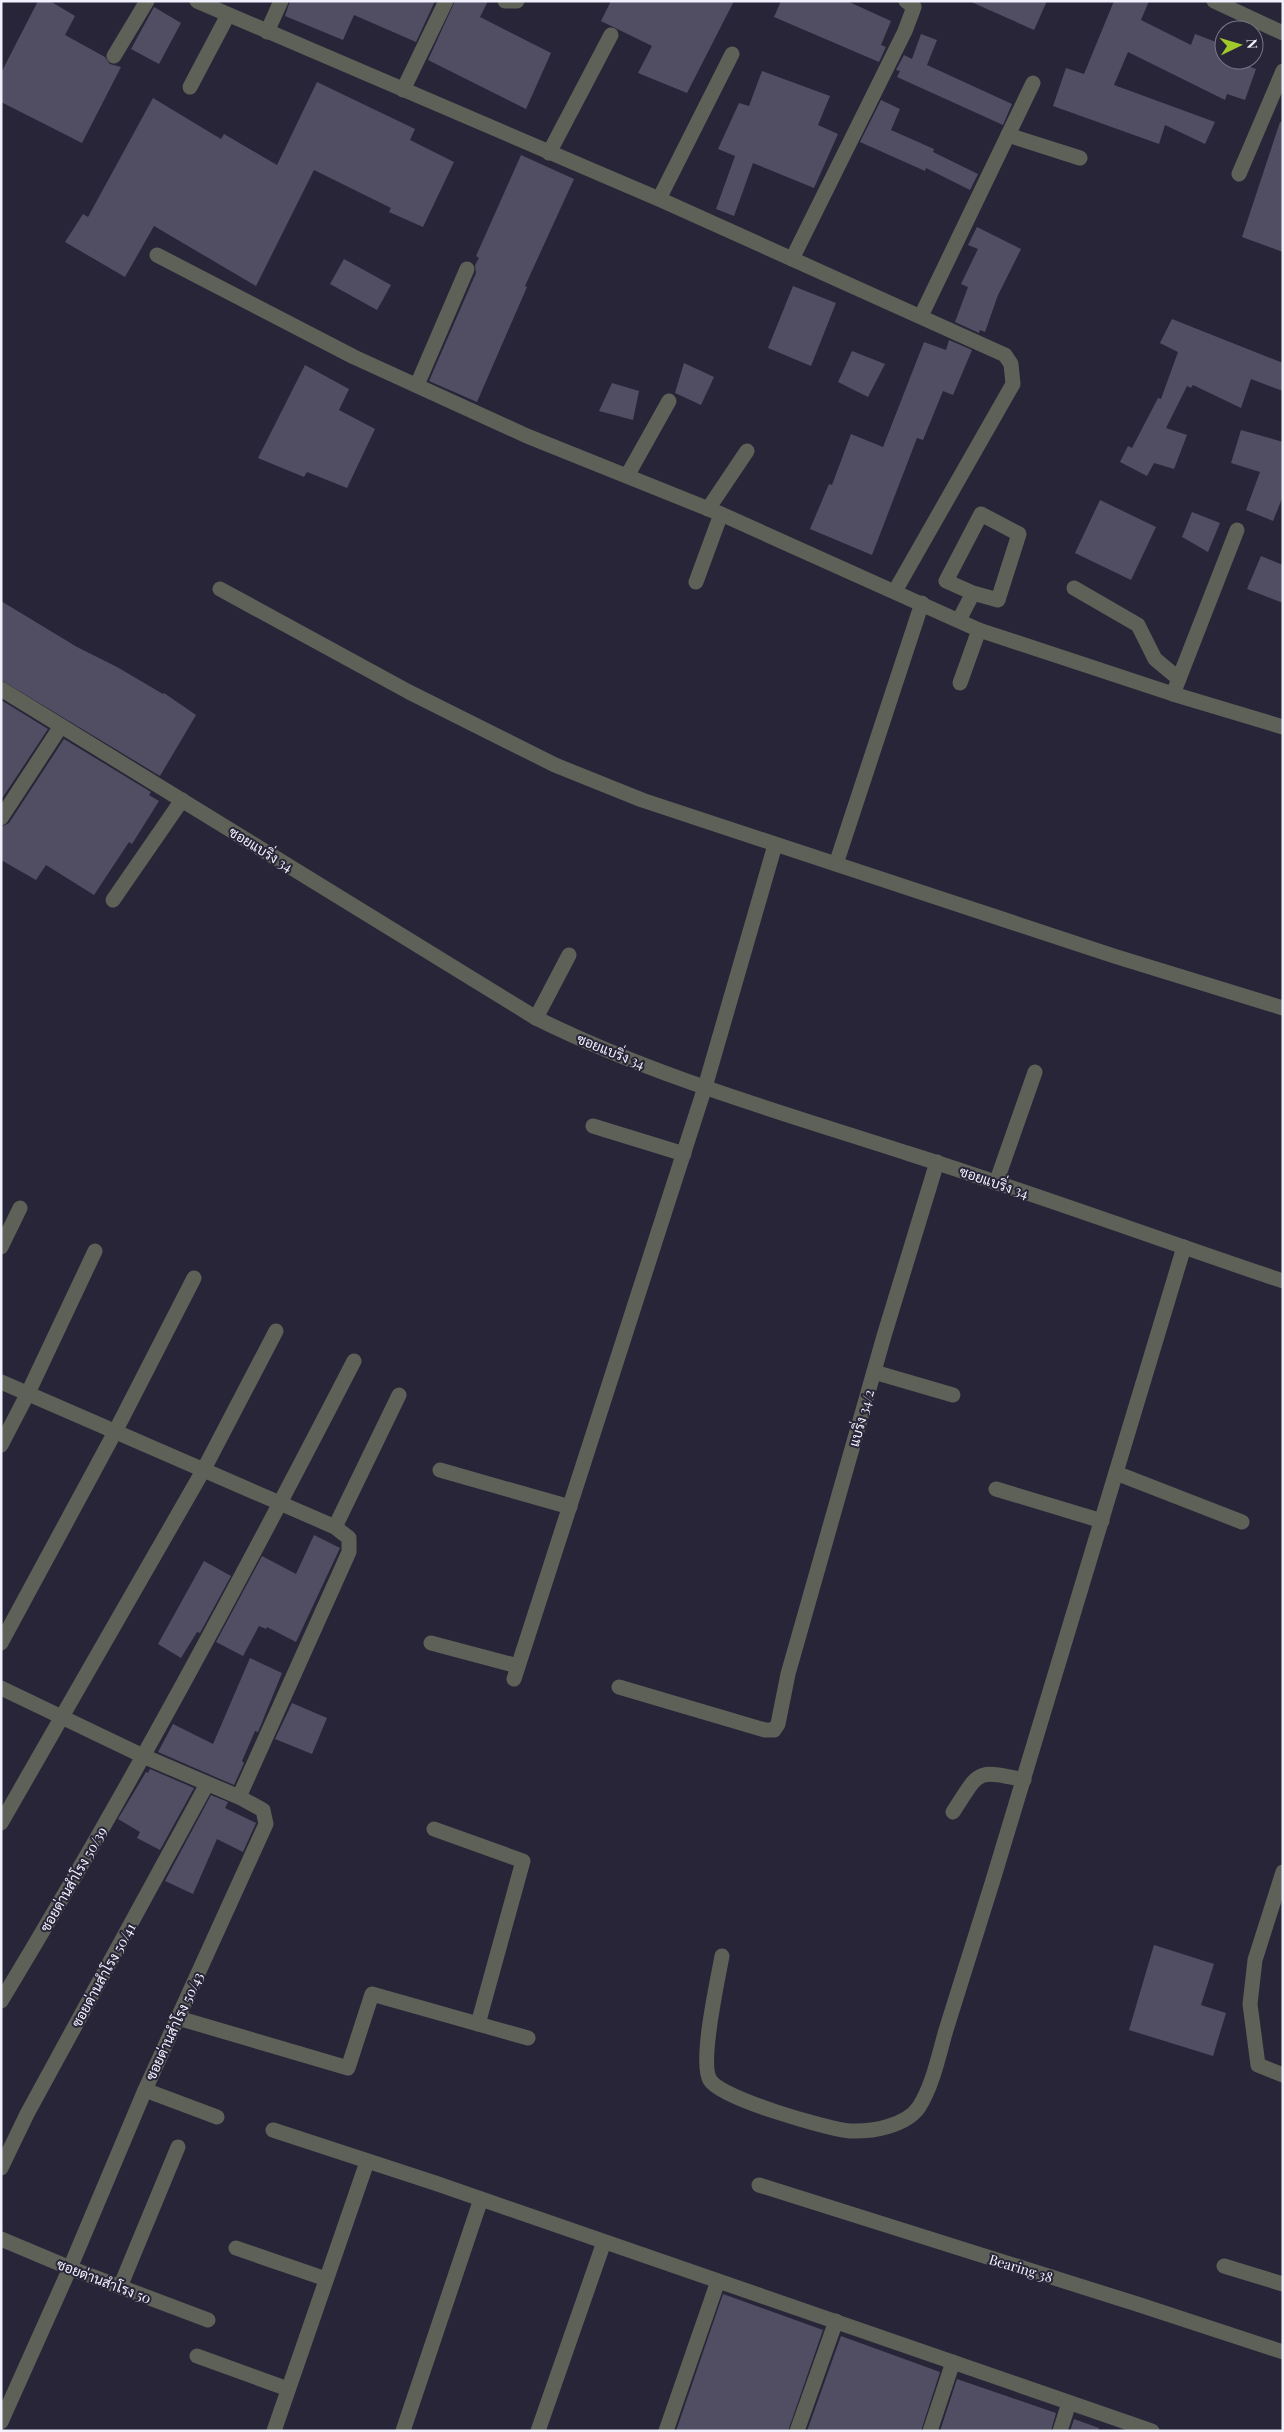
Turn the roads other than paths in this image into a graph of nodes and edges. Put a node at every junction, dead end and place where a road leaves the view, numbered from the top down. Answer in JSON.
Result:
{"nodes":[{"id":1,"x":147,"y":1,"type":"edge"},
{"id":2,"x":198,"y":1,"type":"edge"},
{"id":3,"x":282,"y":1,"type":"edge"},
{"id":4,"x":446,"y":1,"type":"edge"},
{"id":5,"x":505,"y":1,"type":"edge"},
{"id":6,"x":517,"y":1,"type":"edge"},
{"id":7,"x":906,"y":1,"type":"edge"},
{"id":8,"x":1214,"y":1,"type":"edge"},
{"id":9,"x":228,"y":15,"type":"junction"},
{"id":10,"x":267,"y":32,"type":"junction"},
{"id":11,"x":1283,"y":33,"type":"edge"},
{"id":12,"x":611,"y":35,"type":"dead end"},
{"id":13,"x":732,"y":54,"type":"dead end"},
{"id":14,"x":114,"y":56,"type":"dead end"},
{"id":15,"x":1283,"y":72,"type":"edge"},
{"id":16,"x":1033,"y":83,"type":"dead end"},
{"id":17,"x":190,"y":87,"type":"dead end"},
{"id":18,"x":403,"y":90,"type":"junction"},
{"id":19,"x":1008,"y":135,"type":"junction"},
{"id":20,"x":549,"y":153,"type":"junction"},
{"id":21,"x":1080,"y":158,"type":"dead end"},
{"id":22,"x":1239,"y":174,"type":"dead end"},
{"id":23,"x":659,"y":199,"type":"junction"},
{"id":24,"x":157,"y":255,"type":"dead end"},
{"id":25,"x":792,"y":259,"type":"junction"},
{"id":26,"x":467,"y":269,"type":"dead end"},
{"id":27,"x":921,"y":316,"type":"junction"},
{"id":28,"x":417,"y":385,"type":"junction"},
{"id":29,"x":668,"y":401,"type":"dead end"},
{"id":30,"x":747,"y":451,"type":"dead end"},
{"id":31,"x":627,"y":476,"type":"junction"},
{"id":32,"x":715,"y":512,"type":"junction"},
{"id":33,"x":1237,"y":530,"type":"dead end"},
{"id":34,"x":696,"y":582,"type":"dead end"},
{"id":35,"x":1074,"y":588,"type":"dead end"},
{"id":36,"x":220,"y":589,"type":"dead end"},
{"id":37,"x":895,"y":591,"type":"junction"},
{"id":38,"x":973,"y":592,"type":"junction"},
{"id":39,"x":922,"y":603,"type":"junction"},
{"id":40,"x":959,"y":620,"type":"junction"},
{"id":41,"x":979,"y":630,"type":"junction"},
{"id":42,"x":1179,"y":680,"type":"junction"},
{"id":43,"x":960,"y":683,"type":"dead end"},
{"id":44,"x":1,"y":689,"type":"edge"},
{"id":45,"x":1173,"y":694,"type":"junction"},
{"id":46,"x":61,"y":726,"type":"junction"},
{"id":47,"x":1283,"y":727,"type":"edge"},
{"id":48,"x":182,"y":800,"type":"junction"},
{"id":49,"x":1,"y":818,"type":"edge"},
{"id":50,"x":775,"y":845,"type":"junction"},
{"id":51,"x":836,"y":864,"type":"junction"},
{"id":52,"x":113,"y":900,"type":"dead end"},
{"id":53,"x":569,"y":955,"type":"dead end"},
{"id":54,"x":1283,"y":1008,"type":"edge"},
{"id":55,"x":536,"y":1018,"type":"junction"},
{"id":56,"x":1035,"y":1072,"type":"dead end"},
{"id":57,"x":705,"y":1087,"type":"junction"},
{"id":58,"x":592,"y":1126,"type":"dead end"},
{"id":59,"x":684,"y":1154,"type":"junction"},
{"id":60,"x":937,"y":1162,"type":"junction"},
{"id":61,"x":996,"y":1183,"type":"junction"},
{"id":62,"x":20,"y":1208,"type":"dead end"},
{"id":63,"x":1,"y":1247,"type":"edge"},
{"id":64,"x":1184,"y":1248,"type":"junction"},
{"id":65,"x":95,"y":1251,"type":"dead end"},
{"id":66,"x":194,"y":1278,"type":"dead end"},
{"id":67,"x":1283,"y":1281,"type":"edge"},
{"id":68,"x":276,"y":1331,"type":"dead end"},
{"id":69,"x":354,"y":1361,"type":"dead end"},
{"id":70,"x":874,"y":1372,"type":"junction"},
{"id":71,"x":1,"y":1382,"type":"edge"},
{"id":72,"x":28,"y":1394,"type":"junction"},
{"id":73,"x":399,"y":1395,"type":"dead end"},
{"id":74,"x":953,"y":1395,"type":"dead end"},
{"id":75,"x":115,"y":1432,"type":"junction"},
{"id":76,"x":1,"y":1445,"type":"edge"},
{"id":77,"x":204,"y":1469,"type":"junction"},
{"id":78,"x":440,"y":1470,"type":"dead end"},
{"id":79,"x":1116,"y":1473,"type":"junction"},
{"id":80,"x":996,"y":1489,"type":"dead end"},
{"id":81,"x":280,"y":1503,"type":"junction"},
{"id":82,"x":570,"y":1507,"type":"junction"},
{"id":83,"x":1102,"y":1520,"type":"junction"},
{"id":84,"x":1242,"y":1522,"type":"dead end"},
{"id":85,"x":335,"y":1527,"type":"junction"},
{"id":86,"x":1,"y":1643,"type":"edge"},
{"id":87,"x":431,"y":1643,"type":"dead end"},
{"id":88,"x":1,"y":1688,"type":"edge"},
{"id":89,"x":619,"y":1688,"type":"dead end"},
{"id":90,"x":63,"y":1717,"type":"junction"},
{"id":91,"x":143,"y":1756,"type":"junction"},
{"id":92,"x":1024,"y":1780,"type":"junction"},
{"id":93,"x":207,"y":1784,"type":"junction"},
{"id":94,"x":239,"y":1797,"type":"junction"},
{"id":95,"x":953,"y":1812,"type":"dead end"},
{"id":96,"x":1,"y":1823,"type":"edge"},
{"id":97,"x":434,"y":1829,"type":"dead end"},
{"id":98,"x":1283,"y":1872,"type":"edge"},
{"id":99,"x":722,"y":1956,"type":"dead end"},
{"id":100,"x":1,"y":2001,"type":"edge"},
{"id":101,"x":178,"y":2018,"type":"junction"},
{"id":102,"x":478,"y":2024,"type":"junction"},
{"id":103,"x":528,"y":2038,"type":"dead end"},
{"id":104,"x":1283,"y":2075,"type":"edge"},
{"id":105,"x":145,"y":2090,"type":"junction"},
{"id":106,"x":217,"y":2117,"type":"dead end"},
{"id":107,"x":272,"y":2130,"type":"dead end"},
{"id":108,"x":178,"y":2147,"type":"dead end"},
{"id":109,"x":367,"y":2162,"type":"junction"},
{"id":110,"x":1,"y":2168,"type":"edge"},
{"id":111,"x":759,"y":2184,"type":"dead end"},
{"id":112,"x":481,"y":2200,"type":"junction"},
{"id":113,"x":1,"y":2239,"type":"edge"},
{"id":114,"x":604,"y":2242,"type":"junction"},
{"id":115,"x":236,"y":2248,"type":"dead end"},
{"id":116,"x":1224,"y":2266,"type":"dead end"},
{"id":117,"x":70,"y":2268,"type":"junction"},
{"id":118,"x":326,"y":2279,"type":"junction"},
{"id":119,"x":718,"y":2281,"type":"junction"},
{"id":120,"x":1283,"y":2284,"type":"edge"},
{"id":121,"x":120,"y":2287,"type":"junction"},
{"id":122,"x":208,"y":2320,"type":"dead end"},
{"id":123,"x":836,"y":2322,"type":"junction"},
{"id":124,"x":1283,"y":2352,"type":"edge"},
{"id":125,"x":197,"y":2356,"type":"dead end"},
{"id":126,"x":953,"y":2362,"type":"junction"},
{"id":127,"x":288,"y":2389,"type":"junction"},
{"id":128,"x":1069,"y":2403,"type":"junction"},
{"id":129,"x":1,"y":2422,"type":"edge"},
{"id":130,"x":274,"y":2431,"type":"edge"},
{"id":131,"x":403,"y":2431,"type":"edge"},
{"id":132,"x":538,"y":2431,"type":"edge"},
{"id":133,"x":666,"y":2431,"type":"edge"},
{"id":134,"x":797,"y":2431,"type":"edge"},
{"id":135,"x":930,"y":2431,"type":"edge"},
{"id":136,"x":1060,"y":2431,"type":"edge"},
{"id":137,"x":1152,"y":2431,"type":"edge"}],
"edges":[{"from":1,"to":14,"type":"street"},
{"from":2,"to":9,"type":"street"},
{"from":3,"to":10,"type":"street"},
{"from":4,"to":18,"type":"street"},
{"from":5,"to":6,"type":"street"},
{"from":7,"to":25,"type":"street"},
{"from":8,"to":11,"type":"street"},
{"from":9,"to":10,"type":"street"},
{"from":9,"to":17,"type":"street"},
{"from":10,"to":18,"type":"street"},
{"from":12,"to":20,"type":"street"},
{"from":13,"to":23,"type":"street"},
{"from":15,"to":22,"type":"street"},
{"from":16,"to":19,"type":"street"},
{"from":18,"to":20,"type":"street"},
{"from":19,"to":21,"type":"street"},
{"from":19,"to":27,"type":"street"},
{"from":20,"to":23,"type":"street"},
{"from":23,"to":25,"type":"street"},
{"from":24,"to":28,"type":"street"},
{"from":25,"to":27,"type":"street"},
{"from":26,"to":28,"type":"street"},
{"from":27,"to":37,"type":"street"},
{"from":28,"to":31,"type":"street"},
{"from":29,"to":31,"type":"street"},
{"from":30,"to":32,"type":"street"},
{"from":31,"to":32,"type":"street"},
{"from":32,"to":34,"type":"street"},
{"from":32,"to":37,"type":"street"},
{"from":33,"to":42,"type":"street"},
{"from":35,"to":42,"type":"street"},
{"from":36,"to":50,"type":"street"},
{"from":37,"to":39,"type":"street"},
{"from":38,"to":38,"type":"street"},
{"from":38,"to":40,"type":"street"},
{"from":39,"to":40,"type":"street"},
{"from":39,"to":51,"type":"street"},
{"from":40,"to":41,"type":"street"},
{"from":41,"to":43,"type":"street"},
{"from":41,"to":45,"type":"street"},
{"from":42,"to":45,"type":"street"},
{"from":44,"to":46,"type":"street","name":"ซอยแบริ่ง 34"},
{"from":45,"to":47,"type":"street"},
{"from":46,"to":48,"type":"street","name":"ซอยแบริ่ง 34"},
{"from":46,"to":49,"type":"street"},
{"from":48,"to":52,"type":"street"},
{"from":48,"to":55,"type":"street","name":"ซอยแบริ่ง 34"},
{"from":50,"to":51,"type":"street"},
{"from":50,"to":57,"type":"street"},
{"from":51,"to":54,"type":"street"},
{"from":53,"to":55,"type":"street"},
{"from":55,"to":57,"type":"street","name":"ซอยแบริ่ง 34"},
{"from":56,"to":61,"type":"street"},
{"from":57,"to":59,"type":"street"},
{"from":57,"to":60,"type":"street","name":"ซอยแบริ่ง 34"},
{"from":58,"to":59,"type":"street"},
{"from":59,"to":82,"type":"street"},
{"from":60,"to":61,"type":"street","name":"ซอยแบริ่ง 34"},
{"from":60,"to":70,"type":"street","name":"แบริ่ง 34/2"},
{"from":61,"to":64,"type":"street","name":"ซอยแบริ่ง 34"},
{"from":62,"to":63,"type":"street"},
{"from":64,"to":67,"type":"street","name":"ซอยแบริ่ง 34"},
{"from":64,"to":79,"type":"street"},
{"from":65,"to":72,"type":"street"},
{"from":66,"to":75,"type":"street"},
{"from":68,"to":77,"type":"street"},
{"from":69,"to":81,"type":"street","name":"ซอยด่านสำโรง 50/39"},
{"from":70,"to":74,"type":"street"},
{"from":70,"to":89,"type":"street","name":"แบริ่ง 34/2"},
{"from":71,"to":72,"type":"street"},
{"from":72,"to":75,"type":"street"},
{"from":72,"to":76,"type":"street"},
{"from":73,"to":85,"type":"street"},
{"from":75,"to":77,"type":"street"},
{"from":75,"to":86,"type":"street"},
{"from":77,"to":81,"type":"street"},
{"from":77,"to":90,"type":"street"},
{"from":78,"to":82,"type":"street"},
{"from":79,"to":83,"type":"street"},
{"from":79,"to":84,"type":"street"},
{"from":80,"to":83,"type":"street"},
{"from":81,"to":85,"type":"street"},
{"from":81,"to":91,"type":"street","name":"ซอยด่านสำโรง 50/39"},
{"from":82,"to":87,"type":"street"},
{"from":83,"to":92,"type":"street"},
{"from":85,"to":94,"type":"street"},
{"from":88,"to":90,"type":"street","name":"ซอยด่านสำโรง 50/43"},
{"from":90,"to":91,"type":"street","name":"ซอยด่านสำโรง 50/43"},
{"from":90,"to":96,"type":"street"},
{"from":91,"to":93,"type":"street","name":"ซอยด่านสำโรง 50/43"},
{"from":91,"to":100,"type":"street","name":"ซอยด่านสำโรง 50/39"},
{"from":92,"to":95,"type":"street"},
{"from":92,"to":99,"type":"street"},
{"from":93,"to":94,"type":"street","name":"ซอยด่านสำโรง 50/43"},
{"from":93,"to":110,"type":"street","name":"ซอยด่านสำโรง 50/41"},
{"from":94,"to":101,"type":"street","name":"ซอยด่านสำโรง 50/43"},
{"from":97,"to":102,"type":"street"},
{"from":98,"to":104,"type":"street"},
{"from":101,"to":102,"type":"street"},
{"from":101,"to":105,"type":"street","name":"ซอยด่านสำโรง 50/43"},
{"from":102,"to":103,"type":"street"},
{"from":105,"to":106,"type":"street"},
{"from":105,"to":117,"type":"street","name":"ซอยด่านสำโรง 50/43"},
{"from":107,"to":109,"type":"street"},
{"from":108,"to":121,"type":"street"},
{"from":109,"to":112,"type":"street"},
{"from":109,"to":118,"type":"street"},
{"from":111,"to":124,"type":"street","name":"Bearing 38"},
{"from":112,"to":114,"type":"street"},
{"from":112,"to":131,"type":"street"},
{"from":113,"to":117,"type":"street","name":"ซอยด่านสำโรง 50"},
{"from":114,"to":119,"type":"street"},
{"from":114,"to":132,"type":"street"},
{"from":115,"to":118,"type":"street"},
{"from":116,"to":120,"type":"street"},
{"from":117,"to":121,"type":"street","name":"ซอยด่านสำโรง 50"},
{"from":117,"to":129,"type":"street","name":"ซอยด่านสำโรง 50/43"},
{"from":118,"to":127,"type":"street"},
{"from":119,"to":123,"type":"street"},
{"from":119,"to":133,"type":"street"},
{"from":121,"to":122,"type":"street","name":"ซอยด่านสำโรง 50"},
{"from":123,"to":126,"type":"street"},
{"from":123,"to":134,"type":"street"},
{"from":125,"to":127,"type":"street"},
{"from":126,"to":128,"type":"street"},
{"from":126,"to":135,"type":"street"},
{"from":127,"to":130,"type":"street"},
{"from":128,"to":136,"type":"street"},
{"from":128,"to":137,"type":"street"}]}
